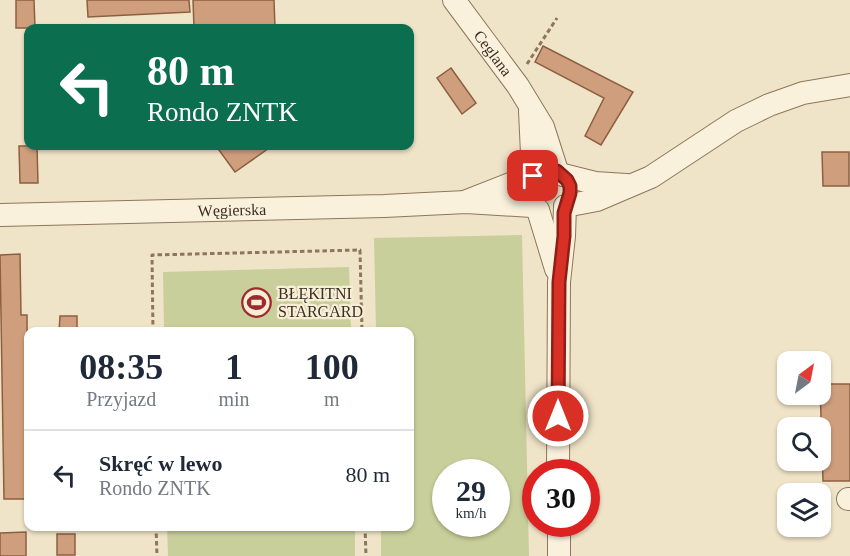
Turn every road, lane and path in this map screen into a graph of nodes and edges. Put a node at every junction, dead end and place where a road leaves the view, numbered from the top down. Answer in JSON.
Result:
{"nodes":[{"id":1,"x":454,"y":0,"type":"edge"},
{"id":2,"x":557,"y":18,"type":"dead end"},
{"id":3,"x":525,"y":68,"type":"dead end"},
{"id":4,"x":850,"y":85,"type":"edge"},
{"id":5,"x":530,"y":109,"type":"junction"},
{"id":6,"x":560,"y":173,"type":"junction"},
{"id":7,"x":533,"y":176,"type":"junction"},
{"id":8,"x":630,"y":185,"type":"junction"},
{"id":9,"x":466,"y":202,"type":"junction"},
{"id":10,"x":564,"y":206,"type":"junction"},
{"id":11,"x":535,"y":208,"type":"junction"},
{"id":12,"x":0,"y":215,"type":"edge"},
{"id":13,"x":559,"y":282,"type":"junction"},
{"id":14,"x":153,"y":327,"type":"edge"},
{"id":15,"x":362,"y":327,"type":"edge"},
{"id":16,"x":558,"y":459,"type":"edge"},
{"id":17,"x":156,"y":531,"type":"edge"},
{"id":18,"x":365,"y":531,"type":"edge"},
{"id":19,"x":559,"y":537,"type":"edge"},
{"id":20,"x":157,"y":556,"type":"edge"},
{"id":21,"x":366,"y":556,"type":"edge"},
{"id":22,"x":559,"y":556,"type":"edge"}],
"edges":[{"from":1,"to":5,"type":"street","name":"Ceglana"},
{"from":2,"to":3,"type":"path"},
{"from":4,"to":8,"type":"street"},
{"from":5,"to":6,"type":"street","name":"Ceglana"},
{"from":5,"to":7,"type":"street","name":"Ceglana"},
{"from":6,"to":7,"type":"street"},
{"from":6,"to":8,"type":"street"},
{"from":6,"to":10,"type":"street"},
{"from":7,"to":9,"type":"street","name":"Węgierska"},
{"from":7,"to":11,"type":"street"},
{"from":8,"to":10,"type":"street"},
{"from":9,"to":11,"type":"street","name":"Węgierska"},
{"from":9,"to":12,"type":"street","name":"Węgierska"},
{"from":10,"to":11,"type":"street"},
{"from":10,"to":13,"type":"street"},
{"from":11,"to":13,"type":"street"},
{"from":13,"to":16,"type":"street"},
{"from":14,"to":15,"type":"path"},
{"from":17,"to":20,"type":"path"},
{"from":18,"to":21,"type":"path"},
{"from":19,"to":22,"type":"street"}]}
